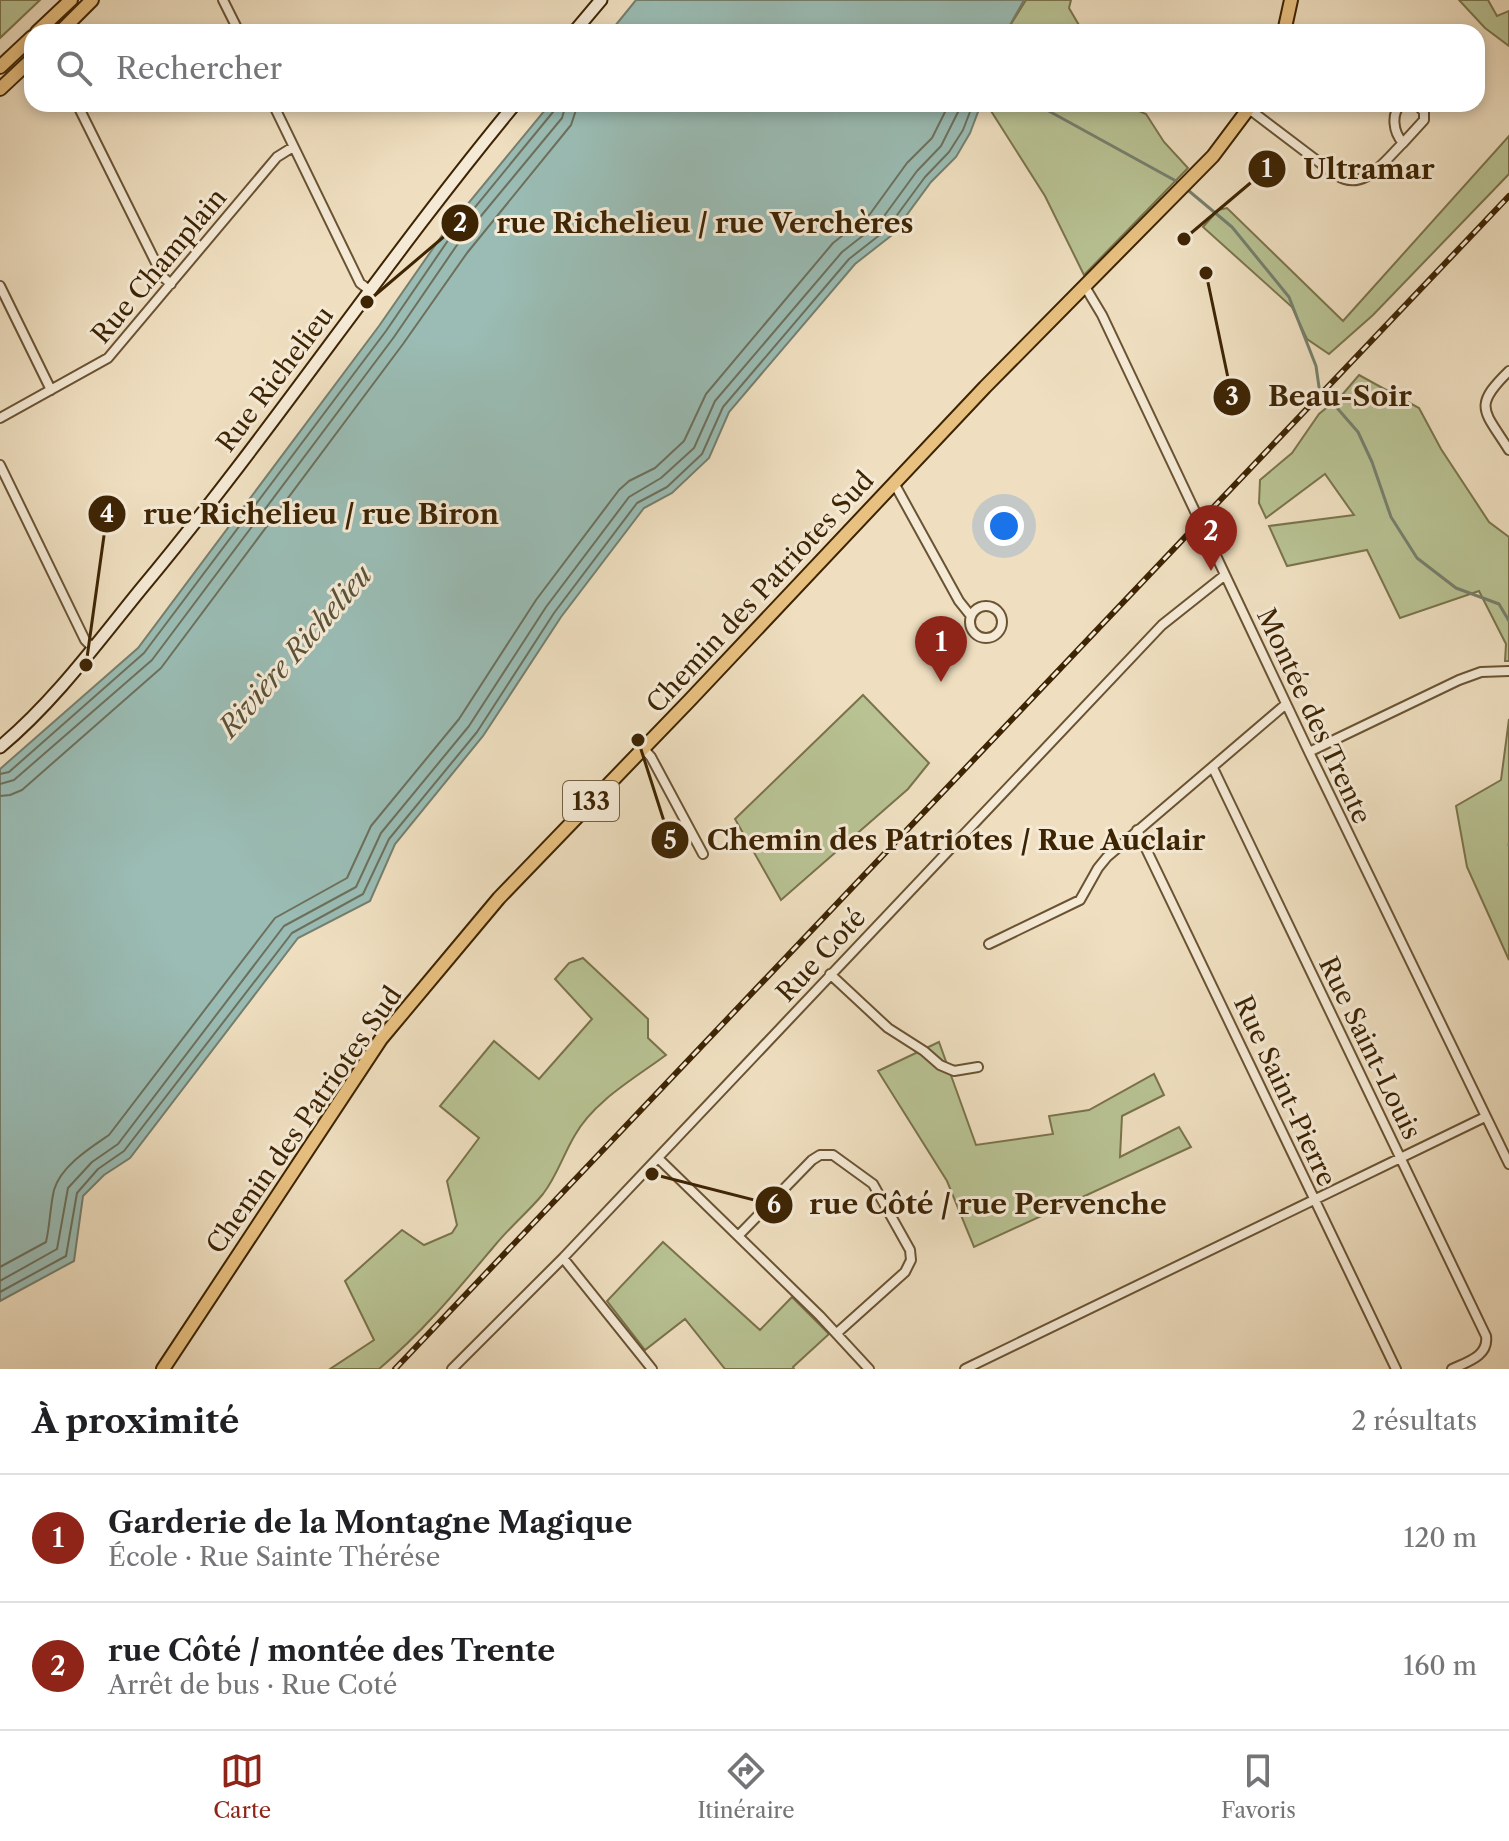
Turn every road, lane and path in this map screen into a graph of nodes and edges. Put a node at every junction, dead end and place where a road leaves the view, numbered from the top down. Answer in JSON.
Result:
{"nodes":[{"id":1,"x":71,"y":0,"type":"edge"},
{"id":2,"x":92,"y":0,"type":"edge"},
{"id":3,"x":223,"y":0,"type":"edge"},
{"id":4,"x":601,"y":0,"type":"edge"},
{"id":5,"x":1291,"y":0,"type":"edge"},
{"id":6,"x":46,"y":24,"type":"edge"},
{"id":7,"x":68,"y":24,"type":"edge"},
{"id":8,"x":235,"y":24,"type":"edge"},
{"id":9,"x":581,"y":24,"type":"edge"},
{"id":10,"x":1286,"y":24,"type":"edge"},
{"id":11,"x":24,"y":44,"type":"edge"},
{"id":12,"x":24,"y":66,"type":"edge"},
{"id":13,"x":0,"y":67,"type":"edge"},
{"id":14,"x":0,"y":89,"type":"edge"},
{"id":15,"x":81,"y":112,"type":"edge"},
{"id":16,"x":277,"y":112,"type":"edge"},
{"id":17,"x":508,"y":112,"type":"edge"},
{"id":18,"x":1246,"y":112,"type":"edge"},
{"id":19,"x":1256,"y":112,"type":"edge"},
{"id":20,"x":1396,"y":112,"type":"edge"},
{"id":21,"x":1424,"y":112,"type":"edge"},
{"id":22,"x":1403,"y":143,"type":"junction"},
{"id":23,"x":293,"y":147,"type":"junction"},
{"id":24,"x":171,"y":284,"type":"junction"},
{"id":25,"x":1084,"y":285,"type":"junction"},
{"id":26,"x":0,"y":286,"type":"edge"},
{"id":27,"x":369,"y":290,"type":"junction"},
{"id":28,"x":1509,"y":371,"type":"edge"},
{"id":29,"x":51,"y":390,"type":"junction"},
{"id":30,"x":0,"y":418,"type":"edge"},
{"id":31,"x":1509,"y":450,"type":"edge"},
{"id":32,"x":0,"y":465,"type":"edge"},
{"id":33,"x":894,"y":483,"type":"junction"},
{"id":34,"x":1225,"y":575,"type":"junction"},
{"id":35,"x":971,"y":616,"type":"junction"},
{"id":36,"x":93,"y":648,"type":"junction"},
{"id":37,"x":1509,"y":671,"type":"edge"},
{"id":38,"x":1286,"y":704,"type":"junction"},
{"id":39,"x":0,"y":747,"type":"edge"},
{"id":40,"x":643,"y":748,"type":"junction"},
{"id":41,"x":1309,"y":752,"type":"junction"},
{"id":42,"x":1213,"y":768,"type":"junction"},
{"id":43,"x":1137,"y":830,"type":"junction"},
{"id":44,"x":703,"y":854,"type":"dead end"},
{"id":45,"x":989,"y":944,"type":"dead end"},
{"id":46,"x":830,"y":974,"type":"junction"},
{"id":47,"x":978,"y":1067,"type":"dead end"},
{"id":48,"x":1485,"y":1117,"type":"junction"},
{"id":49,"x":1400,"y":1157,"type":"junction"},
{"id":50,"x":658,"y":1158,"type":"junction"},
{"id":51,"x":1509,"y":1164,"type":"edge"},
{"id":52,"x":1314,"y":1199,"type":"junction"},
{"id":53,"x":738,"y":1236,"type":"junction"},
{"id":54,"x":563,"y":1258,"type":"junction"},
{"id":55,"x":837,"y":1333,"type":"junction"},
{"id":56,"x":967,"y":1368,"type":"edge"},
{"id":57,"x":163,"y":1369,"type":"edge"},
{"id":58,"x":452,"y":1369,"type":"edge"},
{"id":59,"x":652,"y":1369,"type":"edge"},
{"id":60,"x":869,"y":1369,"type":"edge"},
{"id":61,"x":1396,"y":1369,"type":"edge"},
{"id":62,"x":1452,"y":1369,"type":"edge"}],
"edges":[{"from":1,"to":6,"type":"main road"},
{"from":2,"to":7,"type":"main road"},
{"from":3,"to":8,"type":"street"},
{"from":4,"to":9,"type":"main road"},
{"from":5,"to":10,"type":"main road"},
{"from":11,"to":13,"type":"main road"},
{"from":12,"to":14,"type":"main road"},
{"from":15,"to":24,"type":"street"},
{"from":16,"to":23,"type":"street"},
{"from":17,"to":27,"type":"main road","name":"Rue Richelieu"},
{"from":18,"to":25,"type":"main road","name":"Chemin des Patriotes Sud","number":"133"},
{"from":19,"to":22,"type":"street"},
{"from":20,"to":22,"type":"street"},
{"from":21,"to":22,"type":"street"},
{"from":23,"to":24,"type":"street","name":"Rue Champlain"},
{"from":23,"to":27,"type":"street"},
{"from":24,"to":29,"type":"street","name":"Rue Champlain"},
{"from":25,"to":33,"type":"main road","name":"Chemin des Patriotes Sud","number":"133"},
{"from":25,"to":34,"type":"street","name":"Montée des Trente"},
{"from":26,"to":29,"type":"street"},
{"from":27,"to":36,"type":"main road","name":"Rue Richelieu"},
{"from":28,"to":31,"type":"street"},
{"from":29,"to":30,"type":"street","name":"Rue Champlain"},
{"from":32,"to":36,"type":"street"},
{"from":33,"to":35,"type":"street"},
{"from":33,"to":40,"type":"main road","name":"Chemin des Patriotes Sud","number":"133"},
{"from":34,"to":38,"type":"street","name":"Montée des Trente"},
{"from":34,"to":46,"type":"street","name":"Rue Coté"},
{"from":35,"to":35,"type":"street"},
{"from":36,"to":39,"type":"main road","name":"Rue Richelieu"},
{"from":37,"to":41,"type":"street"},
{"from":38,"to":41,"type":"street","name":"Montée des Trente"},
{"from":38,"to":42,"type":"street"},
{"from":40,"to":44,"type":"street"},
{"from":40,"to":57,"type":"main road","name":"Chemin des Patriotes Sud","number":"133"},
{"from":41,"to":48,"type":"street","name":"Montée des Trente"},
{"from":42,"to":43,"type":"street"},
{"from":42,"to":49,"type":"street","name":"Rue Saint-Louis"},
{"from":43,"to":45,"type":"street"},
{"from":43,"to":52,"type":"street","name":"Rue Saint-Pierre"},
{"from":46,"to":47,"type":"street"},
{"from":46,"to":50,"type":"street","name":"Rue Coté"},
{"from":48,"to":49,"type":"street"},
{"from":48,"to":51,"type":"street","name":"Montée des Trente"},
{"from":49,"to":52,"type":"street"},
{"from":49,"to":62,"type":"street","name":"Rue Saint-Louis"},
{"from":50,"to":53,"type":"street"},
{"from":50,"to":54,"type":"street","name":"Rue Coté"},
{"from":52,"to":56,"type":"street"},
{"from":52,"to":61,"type":"street","name":"Rue Saint-Pierre"},
{"from":53,"to":55,"type":"street"},
{"from":53,"to":55,"type":"street"},
{"from":54,"to":58,"type":"street","name":"Rue Coté"},
{"from":54,"to":59,"type":"street"},
{"from":55,"to":60,"type":"street"}]}
